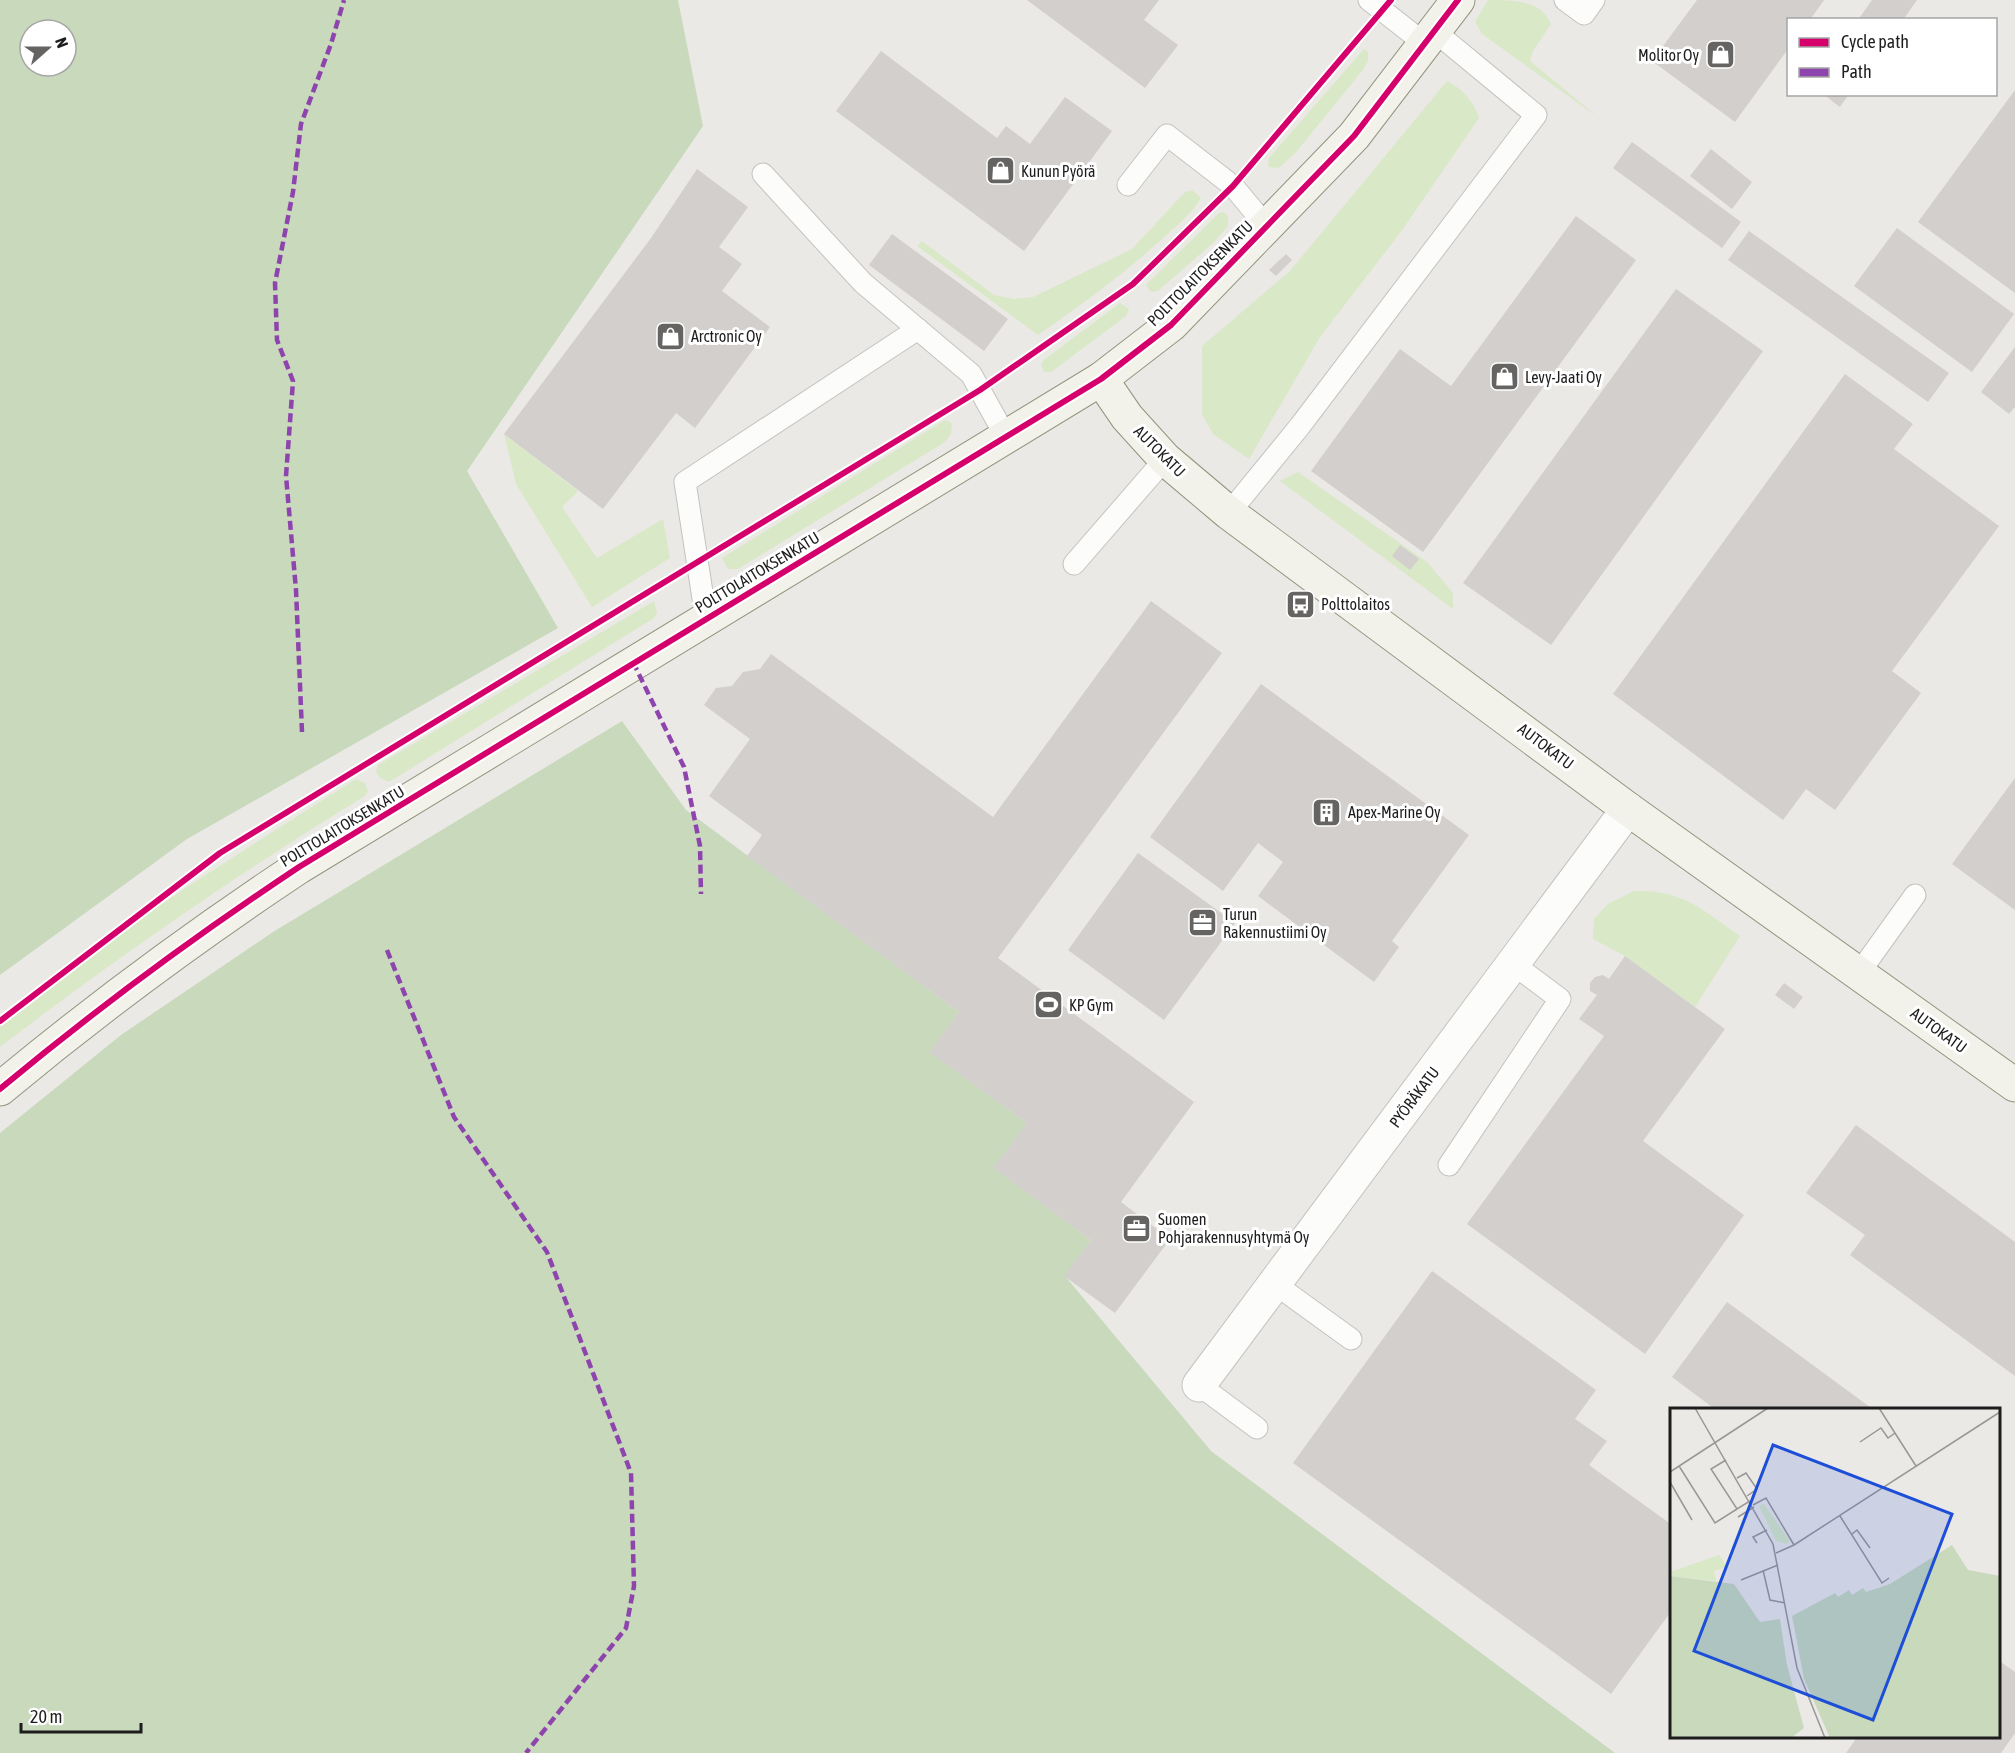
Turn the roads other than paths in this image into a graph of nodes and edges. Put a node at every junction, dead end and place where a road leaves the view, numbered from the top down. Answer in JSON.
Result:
{"nodes":[{"id":1,"x":1369,"y":0,"type":"edge"},
{"id":2,"x":1458,"y":0,"type":"edge"},
{"id":3,"x":1565,"y":0,"type":"edge"},
{"id":4,"x":1594,"y":0,"type":"edge"},
{"id":5,"x":1429,"y":36,"type":"junction"},
{"id":6,"x":764,"y":174,"type":"dead end"},
{"id":7,"x":1128,"y":185,"type":"dead end"},
{"id":8,"x":1268,"y":226,"type":"junction"},
{"id":9,"x":918,"y":329,"type":"junction"},
{"id":10,"x":1101,"y":379,"type":"junction"},
{"id":11,"x":1006,"y":437,"type":"junction"},
{"id":12,"x":1165,"y":459,"type":"junction"},
{"id":13,"x":1229,"y":513,"type":"junction"},
{"id":14,"x":1074,"y":564,"type":"dead end"},
{"id":15,"x":706,"y":618,"type":"junction"},
{"id":16,"x":1628,"y":809,"type":"junction"},
{"id":17,"x":1915,"y":895,"type":"dead end"},
{"id":18,"x":1513,"y":964,"type":"junction"},
{"id":19,"x":1859,"y":973,"type":"junction"},
{"id":20,"x":2015,"y":1084,"type":"edge"},
{"id":21,"x":0,"y":1089,"type":"edge"},
{"id":22,"x":1449,"y":1165,"type":"dead end"},
{"id":23,"x":1275,"y":1284,"type":"junction"},
{"id":24,"x":1351,"y":1339,"type":"dead end"},
{"id":25,"x":1199,"y":1384,"type":"joint"},
{"id":26,"x":1257,"y":1428,"type":"dead end"}],
"edges":[{"from":1,"to":5,"type":"lane"},
{"from":2,"to":5,"type":"street","name":"POLTTOLAITOKSENKATU"},
{"from":3,"to":4,"type":"lane"},
{"from":5,"to":8,"type":"street","name":"POLTTOLAITOKSENKATU"},
{"from":5,"to":13,"type":"lane"},
{"from":6,"to":9,"type":"lane"},
{"from":7,"to":8,"type":"lane"},
{"from":8,"to":10,"type":"street","name":"POLTTOLAITOKSENKATU"},
{"from":9,"to":11,"type":"lane"},
{"from":9,"to":15,"type":"lane"},
{"from":10,"to":11,"type":"street","name":"POLTTOLAITOKSENKATU"},
{"from":10,"to":12,"type":"street","name":"AUTOKATU"},
{"from":11,"to":15,"type":"street","name":"POLTTOLAITOKSENKATU"},
{"from":12,"to":13,"type":"street","name":"AUTOKATU"},
{"from":12,"to":14,"type":"lane"},
{"from":13,"to":16,"type":"street","name":"AUTOKATU"},
{"from":15,"to":21,"type":"street","name":"POLTTOLAITOKSENKATU"},
{"from":16,"to":18,"type":"street","name":"PYÖRÄKATU"},
{"from":16,"to":19,"type":"street","name":"AUTOKATU"},
{"from":17,"to":19,"type":"lane"},
{"from":18,"to":22,"type":"lane"},
{"from":18,"to":23,"type":"street","name":"PYÖRÄKATU"},
{"from":19,"to":20,"type":"street","name":"AUTOKATU"},
{"from":23,"to":24,"type":"lane"},
{"from":23,"to":25,"type":"street","name":"PYÖRÄKATU"},
{"from":25,"to":26,"type":"lane"}]}
